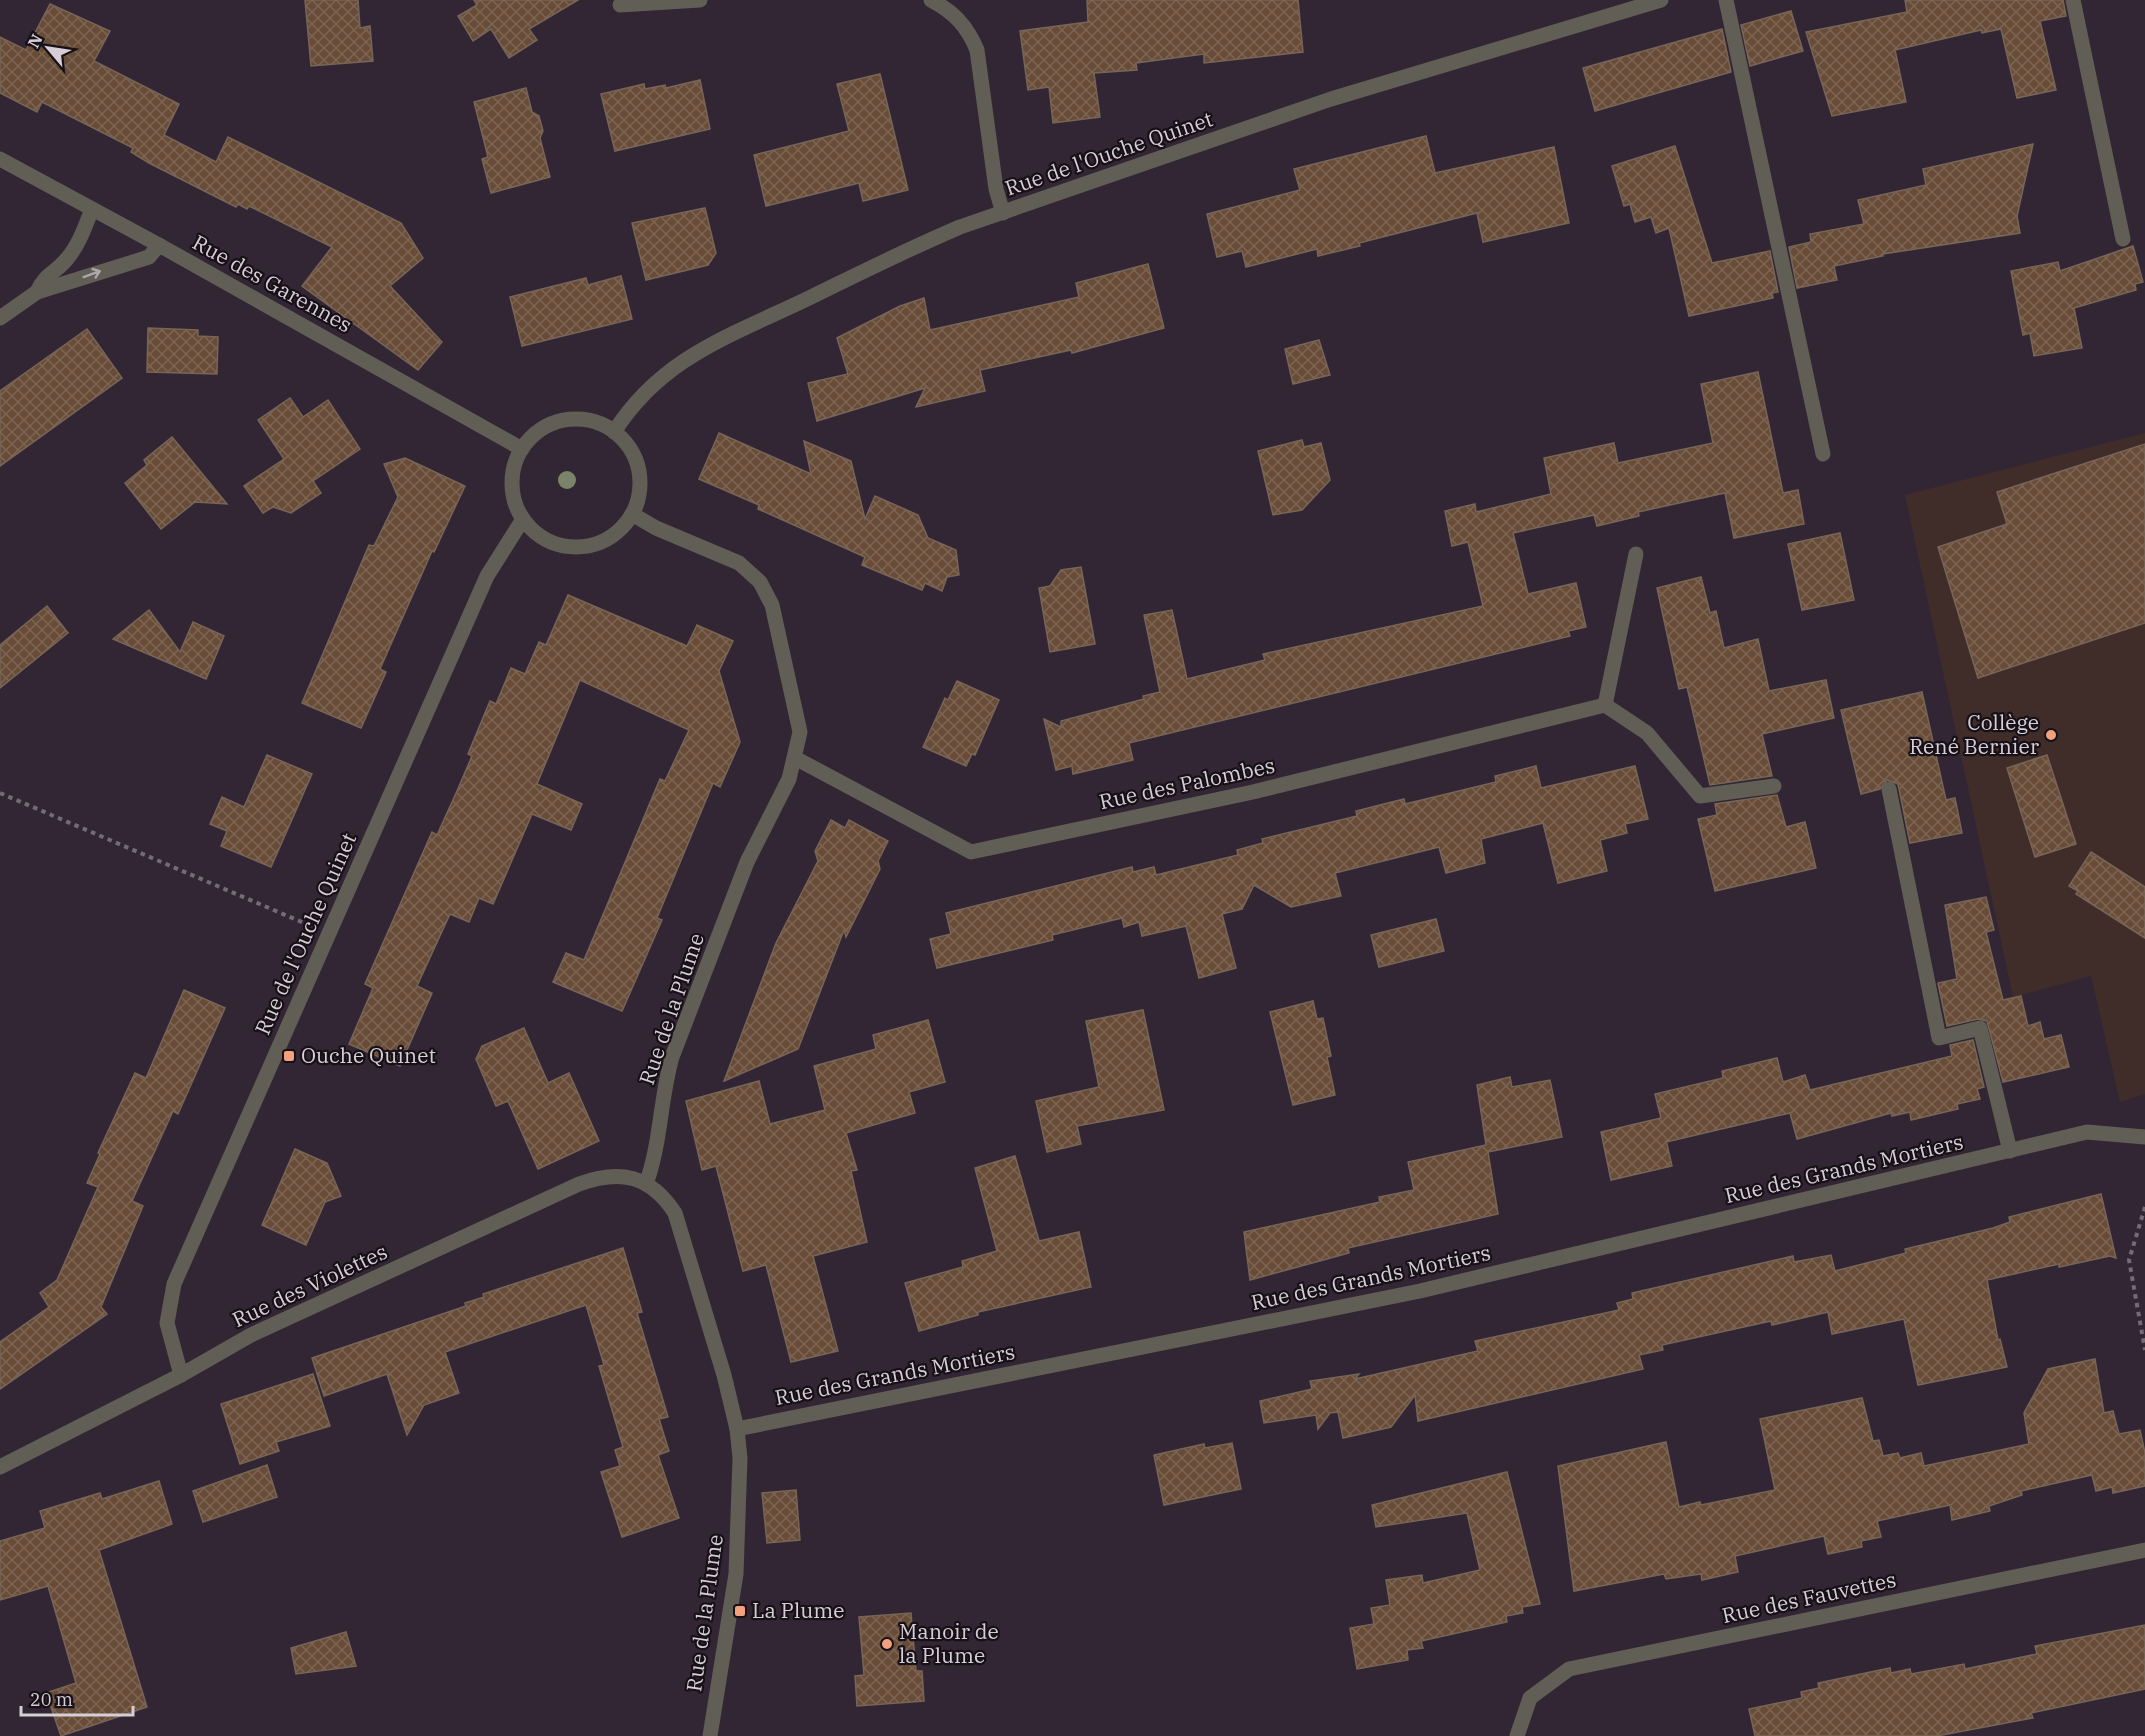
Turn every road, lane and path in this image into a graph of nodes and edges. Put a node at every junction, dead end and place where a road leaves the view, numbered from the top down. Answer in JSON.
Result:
{"nodes":[{"id":1,"x":700,"y":0,"type":"edge"},
{"id":2,"x":931,"y":0,"type":"edge"},
{"id":3,"x":1661,"y":0,"type":"edge"},
{"id":4,"x":1726,"y":0,"type":"edge"},
{"id":5,"x":2073,"y":0,"type":"edge"},
{"id":6,"x":620,"y":5,"type":"dead end"},
{"id":7,"x":0,"y":159,"type":"edge"},
{"id":8,"x":92,"y":209,"type":"junction"},
{"id":9,"x":1003,"y":213,"type":"junction"},
{"id":10,"x":2123,"y":240,"type":"dead end"},
{"id":11,"x":159,"y":245,"type":"junction"},
{"id":12,"x":37,"y":292,"type":"junction"},
{"id":13,"x":0,"y":318,"type":"edge"},
{"id":14,"x":614,"y":432,"type":"junction"},
{"id":15,"x":522,"y":449,"type":"junction"},
{"id":16,"x":1823,"y":454,"type":"dead end"},
{"id":17,"x":632,"y":514,"type":"junction"},
{"id":18,"x":523,"y":519,"type":"junction"},
{"id":19,"x":1636,"y":554,"type":"dead end"},
{"id":20,"x":1605,"y":705,"type":"junction"},
{"id":21,"x":795,"y":758,"type":"junction"},
{"id":22,"x":1774,"y":786,"type":"dead end"},
{"id":23,"x":1889,"y":789,"type":"dead end"},
{"id":24,"x":0,"y":793,"type":"edge"},
{"id":25,"x":329,"y":933,"type":"junction"},
{"id":26,"x":2145,"y":1137,"type":"edge"},
{"id":27,"x":2010,"y":1151,"type":"junction"},
{"id":28,"x":646,"y":1185,"type":"junction"},
{"id":29,"x":2145,"y":1207,"type":"edge"},
{"id":30,"x":2145,"y":1350,"type":"edge"},
{"id":31,"x":181,"y":1376,"type":"junction"},
{"id":32,"x":737,"y":1429,"type":"junction"},
{"id":33,"x":0,"y":1467,"type":"edge"},
{"id":34,"x":2145,"y":1550,"type":"edge"},
{"id":35,"x":710,"y":1736,"type":"edge"},
{"id":36,"x":1517,"y":1736,"type":"edge"}],
"edges":[{"from":1,"to":6,"type":"street"},
{"from":2,"to":9,"type":"street"},
{"from":3,"to":9,"type":"street","name":"Rue de l'Ouche Quinet"},
{"from":4,"to":16,"type":"street"},
{"from":5,"to":10,"type":"street"},
{"from":7,"to":8,"type":"street","name":"Rue des Garennes"},
{"from":8,"to":11,"type":"street","name":"Rue des Garennes"},
{"from":8,"to":12,"type":"street"},
{"from":9,"to":14,"type":"street","name":"Rue de l'Ouche Quinet"},
{"from":12,"to":11,"type":"street","one_way":true},
{"from":11,"to":15,"type":"street","name":"Rue des Garennes"},
{"from":12,"to":13,"type":"street"},
{"from":14,"to":15,"type":"street"},
{"from":14,"to":17,"type":"street"},
{"from":15,"to":18,"type":"street"},
{"from":17,"to":18,"type":"street"},
{"from":17,"to":21,"type":"street","name":"Rue de la Plume"},
{"from":18,"to":25,"type":"street","name":"Rue de l'Ouche Quinet"},
{"from":19,"to":20,"type":"street"},
{"from":20,"to":21,"type":"street","name":"Rue des Palombes"},
{"from":20,"to":22,"type":"street"},
{"from":21,"to":28,"type":"street","name":"Rue de la Plume"},
{"from":23,"to":27,"type":"street"},
{"from":24,"to":25,"type":"path"},
{"from":25,"to":31,"type":"street","name":"Rue de l'Ouche Quinet"},
{"from":26,"to":27,"type":"street","name":"Rue des Grands Mortiers"},
{"from":27,"to":32,"type":"street","name":"Rue des Grands Mortiers"},
{"from":28,"to":31,"type":"street","name":"Rue des Violettes"},
{"from":28,"to":32,"type":"street","name":"Rue de la Plume"},
{"from":29,"to":30,"type":"path"},
{"from":31,"to":33,"type":"street","name":"Rue des Violettes"},
{"from":32,"to":35,"type":"street","name":"Rue de la Plume"},
{"from":34,"to":36,"type":"street","name":"Rue des Fauvettes"}]}
